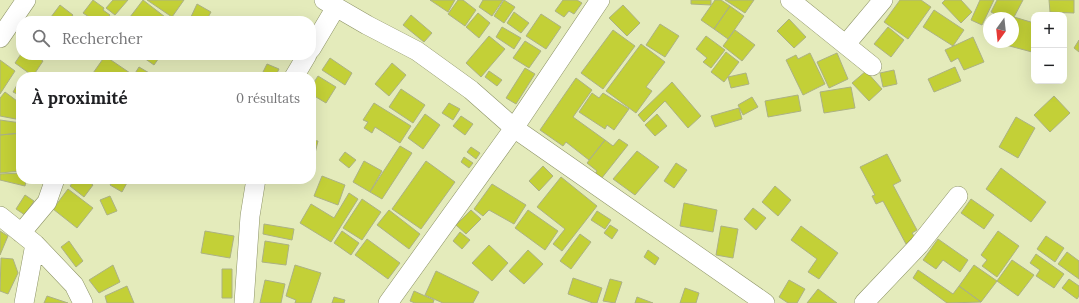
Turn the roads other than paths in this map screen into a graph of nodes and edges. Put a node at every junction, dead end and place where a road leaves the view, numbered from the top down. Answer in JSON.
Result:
{"nodes":[{"id":1,"x":26,"y":0,"type":"edge"},
{"id":2,"x":600,"y":0,"type":"edge"},
{"id":3,"x":790,"y":0,"type":"edge"},
{"id":4,"x":883,"y":0,"type":"edge"},
{"id":5,"x":330,"y":4,"type":"edge"},
{"id":6,"x":316,"y":37,"type":"edge"},
{"id":7,"x":0,"y":38,"type":"edge"},
{"id":8,"x":846,"y":44,"type":"junction"},
{"id":9,"x":304,"y":60,"type":"edge"},
{"id":10,"x":872,"y":66,"type":"dead end"},
{"id":11,"x":297,"y":72,"type":"edge"},
{"id":12,"x":514,"y":128,"type":"junction"},
{"id":13,"x":53,"y":184,"type":"edge"},
{"id":14,"x":255,"y":184,"type":"edge"},
{"id":15,"x":958,"y":196,"type":"dead end"},
{"id":16,"x":0,"y":216,"type":"edge"},
{"id":17,"x":28,"y":239,"type":"junction"},
{"id":18,"x":24,"y":303,"type":"edge"},
{"id":19,"x":84,"y":303,"type":"edge"},
{"id":20,"x":244,"y":303,"type":"edge"},
{"id":21,"x":388,"y":303,"type":"edge"},
{"id":22,"x":765,"y":303,"type":"edge"},
{"id":23,"x":864,"y":303,"type":"edge"}],
"edges":[{"from":1,"to":7,"type":"street"},
{"from":2,"to":12,"type":"street"},
{"from":3,"to":8,"type":"street"},
{"from":4,"to":8,"type":"street"},
{"from":5,"to":6,"type":"street"},
{"from":5,"to":12,"type":"street"},
{"from":8,"to":10,"type":"street"},
{"from":9,"to":11,"type":"street"},
{"from":12,"to":21,"type":"street"},
{"from":12,"to":22,"type":"street"},
{"from":13,"to":17,"type":"street"},
{"from":14,"to":20,"type":"street"},
{"from":15,"to":23,"type":"street"},
{"from":16,"to":17,"type":"street"},
{"from":17,"to":18,"type":"street"},
{"from":17,"to":19,"type":"street"}]}
